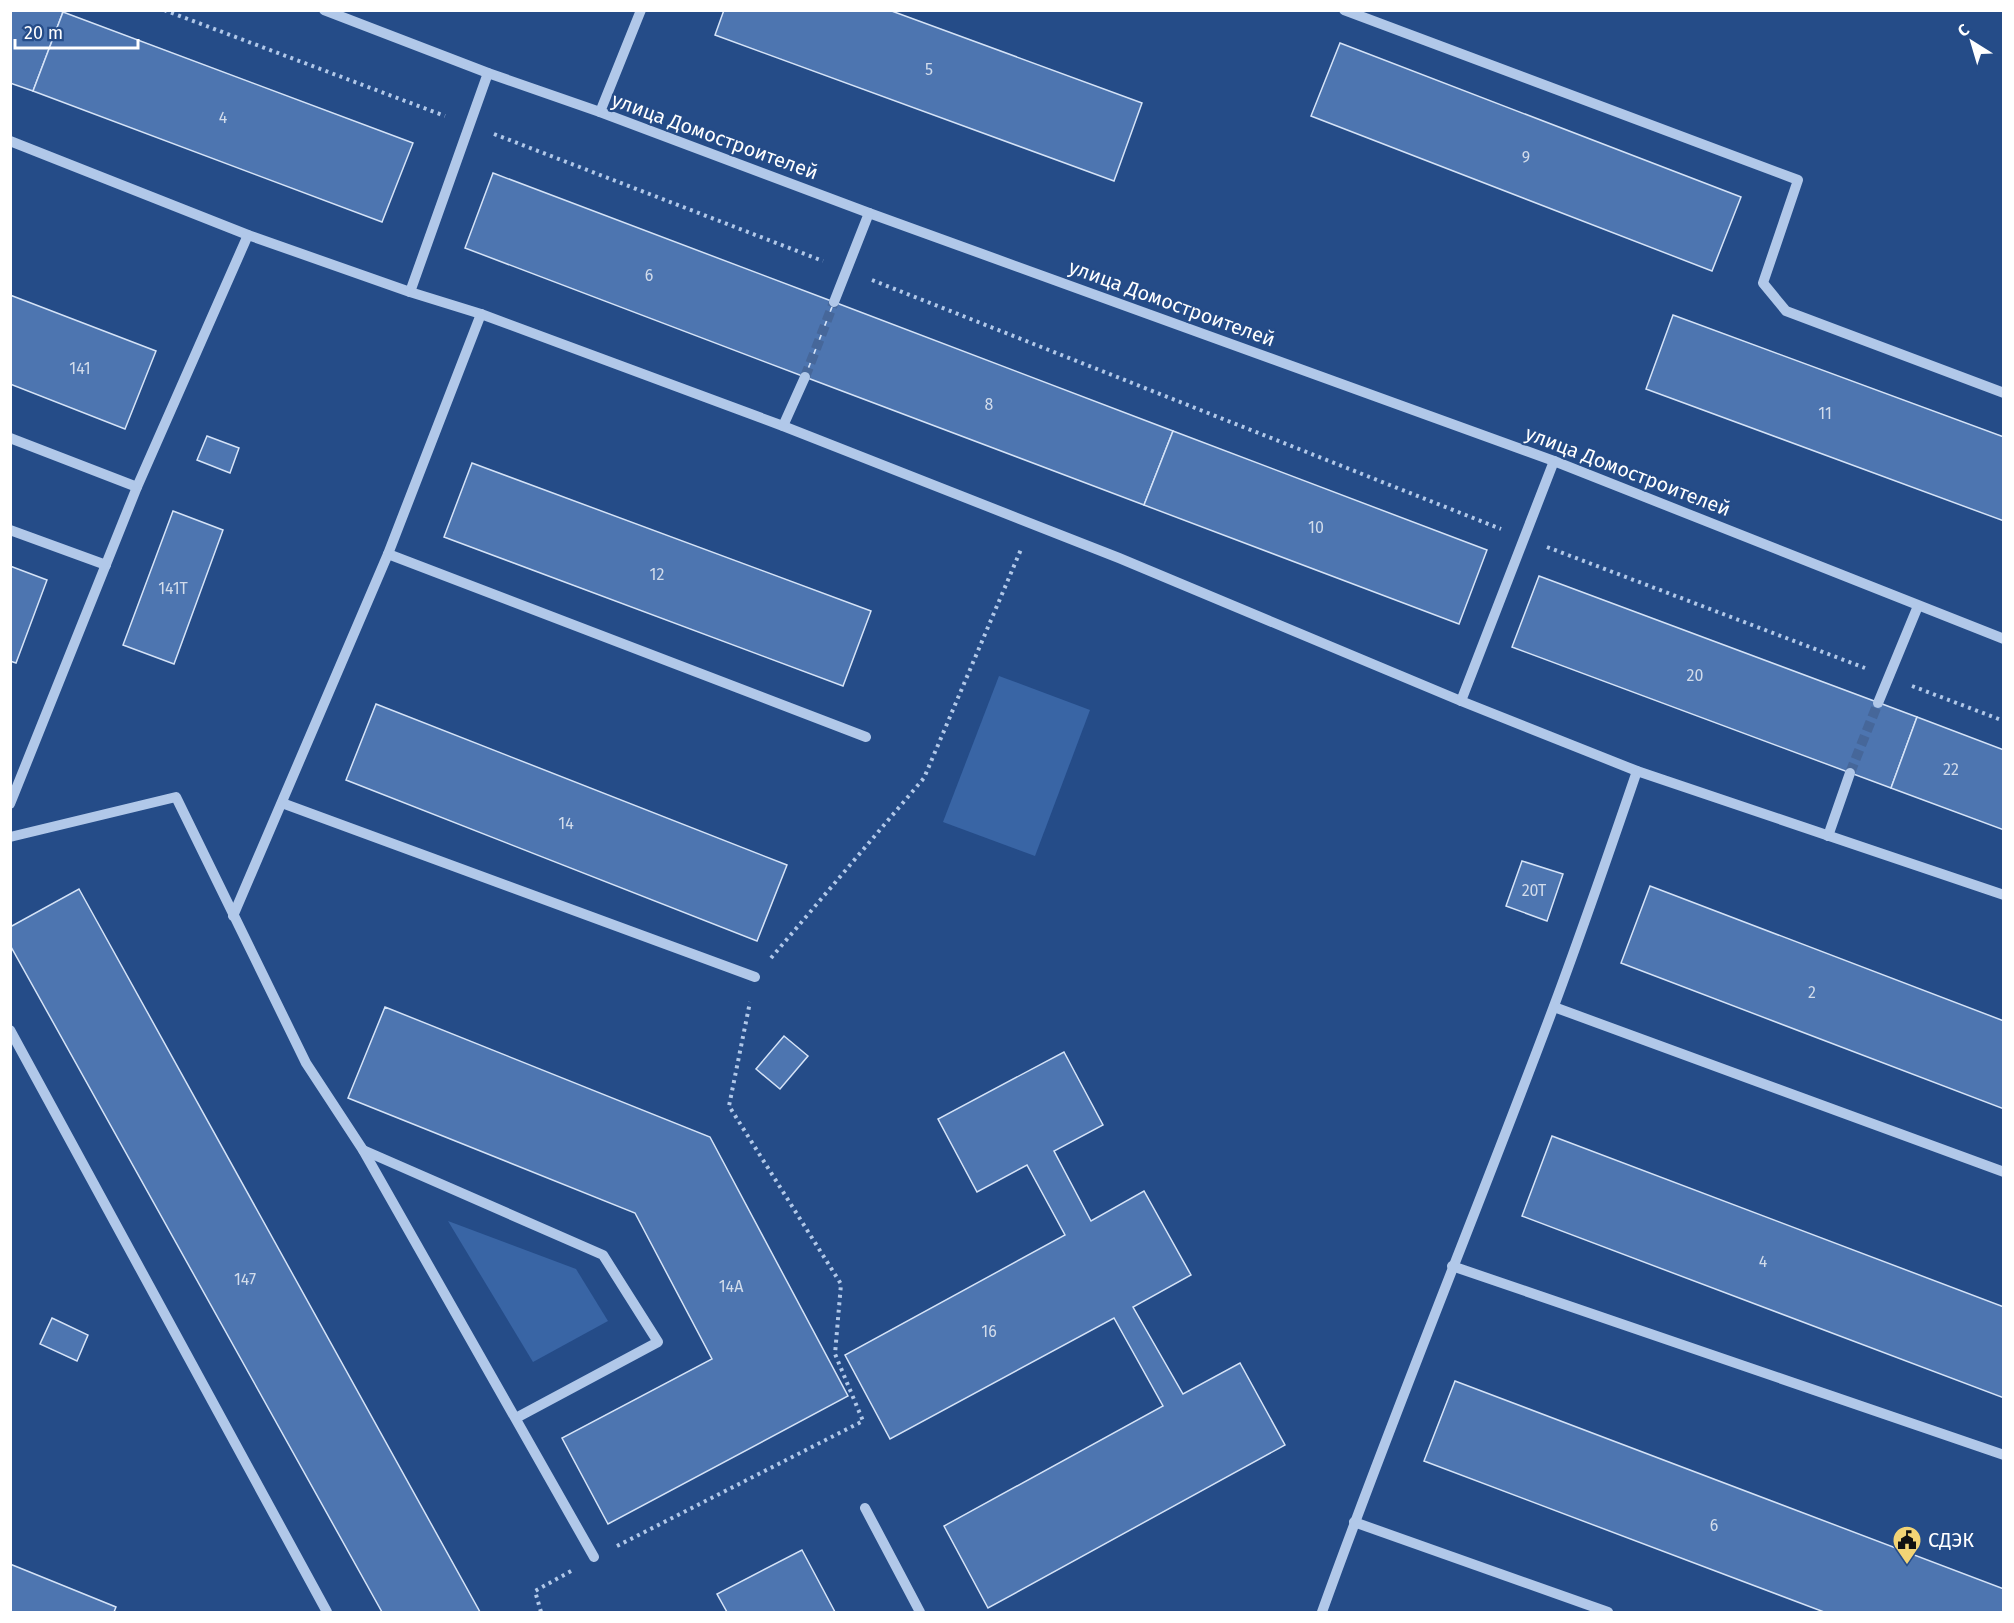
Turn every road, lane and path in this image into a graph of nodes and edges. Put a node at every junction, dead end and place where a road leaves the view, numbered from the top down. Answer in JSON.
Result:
{"nodes":[{"id":1,"x":164,"y":10,"type":"edge"},
{"id":2,"x":324,"y":10,"type":"edge"},
{"id":3,"x":641,"y":10,"type":"edge"},
{"id":4,"x":1344,"y":10,"type":"edge"},
{"id":5,"x":488,"y":73,"type":"junction"},
{"id":6,"x":600,"y":112,"type":"junction"},
{"id":7,"x":470,"y":125,"type":"junction"},
{"id":8,"x":10,"y":141,"type":"edge"},
{"id":9,"x":869,"y":213,"type":"junction"},
{"id":10,"x":248,"y":235,"type":"junction"},
{"id":11,"x":847,"y":270,"type":"junction"},
{"id":12,"x":410,"y":292,"type":"junction"},
{"id":13,"x":834,"y":302,"type":"tunnel mouth"},
{"id":14,"x":481,"y":314,"type":"junction"},
{"id":15,"x":805,"y":376,"type":"tunnel mouth"},
{"id":16,"x":2004,"y":393,"type":"edge"},
{"id":17,"x":783,"y":426,"type":"junction"},
{"id":18,"x":10,"y":438,"type":"edge"},
{"id":19,"x":1554,"y":460,"type":"junction"},
{"id":20,"x":137,"y":487,"type":"junction"},
{"id":21,"x":1032,"y":524,"type":"junction"},
{"id":22,"x":10,"y":530,"type":"edge"},
{"id":23,"x":1524,"y":538,"type":"junction"},
{"id":24,"x":388,"y":554,"type":"junction"},
{"id":25,"x":106,"y":565,"type":"junction"},
{"id":26,"x":1918,"y":606,"type":"junction"},
{"id":27,"x":2004,"y":639,"type":"edge"},
{"id":28,"x":1889,"y":677,"type":"junction"},
{"id":29,"x":1461,"y":701,"type":"junction"},
{"id":30,"x":1878,"y":703,"type":"tunnel mouth"},
{"id":31,"x":2004,"y":721,"type":"edge"},
{"id":32,"x":866,"y":737,"type":"dead end"},
{"id":33,"x":1637,"y":771,"type":"junction"},
{"id":34,"x":1850,"y":773,"type":"tunnel mouth"},
{"id":35,"x":282,"y":803,"type":"junction"},
{"id":36,"x":10,"y":804,"type":"edge"},
{"id":37,"x":1828,"y":836,"type":"junction"},
{"id":38,"x":10,"y":837,"type":"edge"},
{"id":39,"x":2004,"y":895,"type":"edge"},
{"id":40,"x":232,"y":916,"type":"junction"},
{"id":41,"x":755,"y":977,"type":"junction"},
{"id":42,"x":1554,"y":1007,"type":"junction"},
{"id":43,"x":10,"y":1030,"type":"edge"},
{"id":44,"x":363,"y":1150,"type":"junction"},
{"id":45,"x":2004,"y":1172,"type":"edge"},
{"id":46,"x":1452,"y":1266,"type":"junction"},
{"id":47,"x":516,"y":1418,"type":"junction"},
{"id":48,"x":2004,"y":1455,"type":"edge"},
{"id":49,"x":865,"y":1508,"type":"dead end"},
{"id":50,"x":1354,"y":1522,"type":"junction"},
{"id":51,"x":594,"y":1557,"type":"junction"},
{"id":52,"x":327,"y":1612,"type":"edge"},
{"id":53,"x":541,"y":1612,"type":"edge"},
{"id":54,"x":920,"y":1612,"type":"edge"},
{"id":55,"x":1322,"y":1612,"type":"edge"},
{"id":56,"x":1608,"y":1612,"type":"edge"}],
"edges":[{"from":1,"to":7,"type":"path"},
{"from":2,"to":5,"type":"street","name":"улица Домостроителей"},
{"from":3,"to":6,"type":"street"},
{"from":4,"to":16,"type":"street"},
{"from":5,"to":6,"type":"street","name":"улица Домостроителей"},
{"from":5,"to":7,"type":"street"},
{"from":6,"to":9,"type":"street","name":"улица Домостроителей"},
{"from":7,"to":11,"type":"path"},
{"from":7,"to":12,"type":"street"},
{"from":8,"to":10,"type":"street"},
{"from":9,"to":11,"type":"street"},
{"from":9,"to":19,"type":"street","name":"улица Домостроителей"},
{"from":10,"to":12,"type":"street"},
{"from":10,"to":20,"type":"street"},
{"from":11,"to":13,"type":"street"},
{"from":11,"to":23,"type":"path"},
{"from":12,"to":14,"type":"street"},
{"from":14,"to":17,"type":"street"},
{"from":14,"to":24,"type":"street"},
{"from":15,"to":17,"type":"street"},
{"from":17,"to":21,"type":"street"},
{"from":18,"to":20,"type":"street"},
{"from":19,"to":23,"type":"street"},
{"from":19,"to":26,"type":"street","name":"улица Домостроителей"},
{"from":20,"to":25,"type":"street"},
{"from":21,"to":29,"type":"street"},
{"from":21,"to":41,"type":"path"},
{"from":22,"to":25,"type":"street"},
{"from":23,"to":28,"type":"path"},
{"from":23,"to":29,"type":"street"},
{"from":24,"to":32,"type":"street"},
{"from":24,"to":35,"type":"street"},
{"from":25,"to":36,"type":"street"},
{"from":26,"to":27,"type":"street","name":"улица Домостроителей"},
{"from":26,"to":28,"type":"street"},
{"from":28,"to":30,"type":"street"},
{"from":28,"to":31,"type":"path"},
{"from":29,"to":33,"type":"street"},
{"from":33,"to":37,"type":"street"},
{"from":33,"to":42,"type":"street"},
{"from":34,"to":37,"type":"street"},
{"from":35,"to":40,"type":"street"},
{"from":35,"to":41,"type":"street"},
{"from":37,"to":39,"type":"street"},
{"from":38,"to":40,"type":"street"},
{"from":40,"to":44,"type":"street"},
{"from":41,"to":51,"type":"path"},
{"from":42,"to":45,"type":"street"},
{"from":42,"to":46,"type":"street"},
{"from":43,"to":52,"type":"street"},
{"from":44,"to":47,"type":"street"},
{"from":44,"to":47,"type":"street"},
{"from":46,"to":48,"type":"street"},
{"from":46,"to":50,"type":"street"},
{"from":47,"to":51,"type":"street"},
{"from":49,"to":54,"type":"street"},
{"from":50,"to":55,"type":"street"},
{"from":50,"to":56,"type":"street"},
{"from":51,"to":53,"type":"path"}]}
